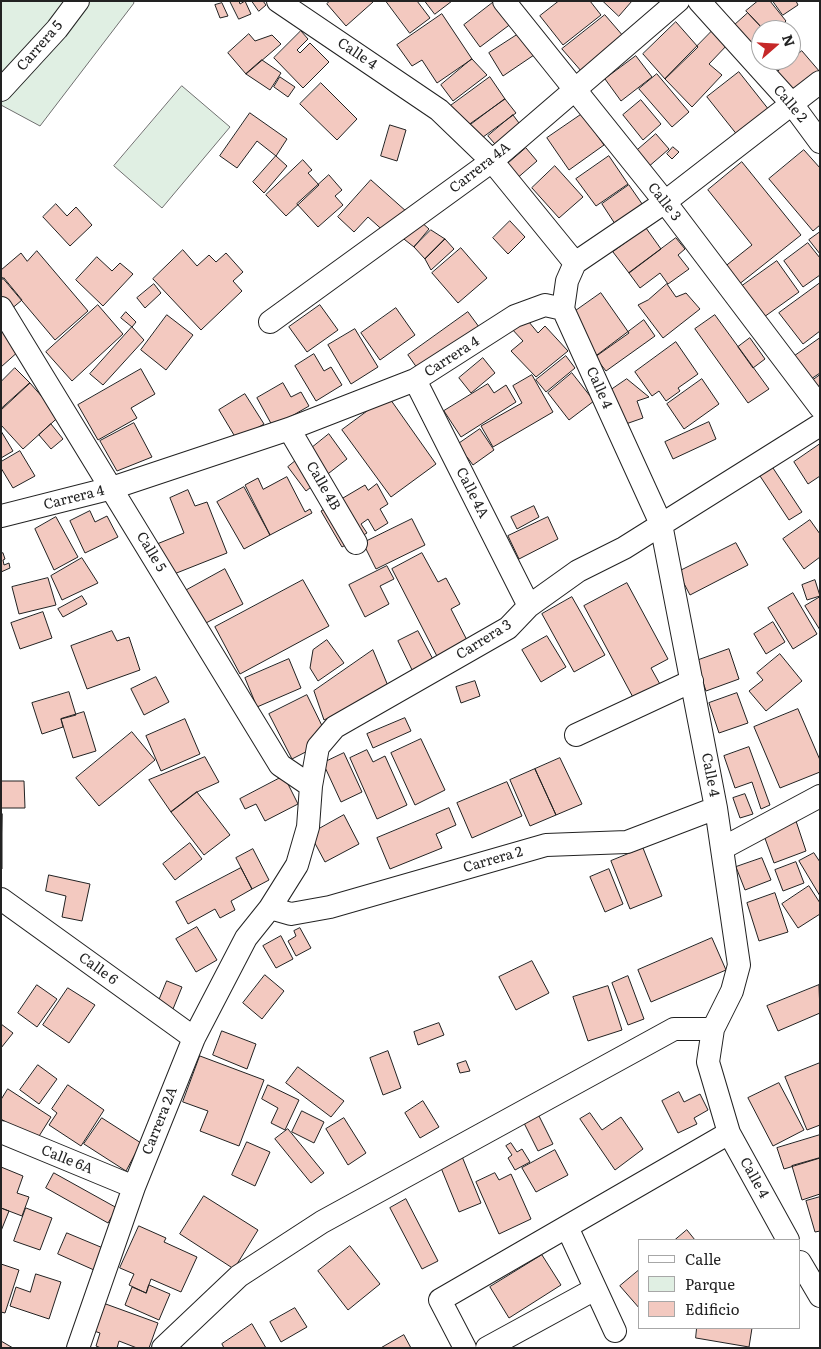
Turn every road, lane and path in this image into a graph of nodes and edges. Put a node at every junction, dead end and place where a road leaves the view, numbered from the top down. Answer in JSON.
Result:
{"nodes":[{"id":1,"x":78,"y":1,"type":"edge"},
{"id":2,"x":278,"y":1,"type":"edge"},
{"id":3,"x":504,"y":1,"type":"edge"},
{"id":4,"x":678,"y":1,"type":"edge"},
{"id":5,"x":699,"y":1,"type":"edge"},
{"id":6,"x":820,"y":82,"type":"edge"},
{"id":7,"x":1,"y":90,"type":"edge"},
{"id":8,"x":574,"y":90,"type":"junction"},
{"id":9,"x":792,"y":104,"type":"junction"},
{"id":10,"x":820,"y":142,"type":"edge"},
{"id":11,"x":492,"y":161,"type":"junction"},
{"id":12,"x":665,"y":202,"type":"junction"},
{"id":13,"x":574,"y":263,"type":"junction"},
{"id":14,"x":1,"y":308,"type":"edge"},
{"id":15,"x":563,"y":309,"type":"junction"},
{"id":16,"x":270,"y":322,"type":"dead end"},
{"id":17,"x":415,"y":380,"type":"junction"},
{"id":18,"x":820,"y":406,"type":"edge"},
{"id":19,"x":820,"y":425,"type":"edge"},
{"id":20,"x":289,"y":429,"type":"junction"},
{"id":21,"x":112,"y":488,"type":"junction"},
{"id":22,"x":1,"y":516,"type":"edge"},
{"id":23,"x":661,"y":524,"type":"junction"},
{"id":24,"x":356,"y":543,"type":"dead end"},
{"id":25,"x":529,"y":606,"type":"junction"},
{"id":26,"x":692,"y":681,"type":"junction"},
{"id":27,"x":576,"y":735,"type":"dead end"},
{"id":28,"x":311,"y":786,"type":"junction"},
{"id":29,"x":820,"y":796,"type":"edge"},
{"id":30,"x":716,"y":808,"type":"junction"},
{"id":31,"x":722,"y":848,"type":"junction"},
{"id":32,"x":3,"y":905,"type":"edge"},
{"id":33,"x":270,"y":908,"type":"junction"},
{"id":34,"x":714,"y":1029,"type":"junction"},
{"id":35,"x":194,"y":1038,"type":"junction"},
{"id":36,"x":1,"y":1132,"type":"edge"},
{"id":37,"x":729,"y":1133,"type":"junction"},
{"id":38,"x":134,"y":1187,"type":"junction"},
{"id":39,"x":567,"y":1227,"type":"junction"},
{"id":40,"x":787,"y":1239,"type":"edge"},
{"id":41,"x":595,"y":1289,"type":"junction"},
{"id":42,"x":615,"y":1332,"type":"dead end"},
{"id":43,"x":78,"y":1348,"type":"edge"},
{"id":44,"x":163,"y":1348,"type":"edge"},
{"id":45,"x":465,"y":1348,"type":"edge"},
{"id":46,"x":487,"y":1348,"type":"edge"}],
"edges":[{"from":1,"to":7,"type":"street","name":"Carrera 5"},
{"from":2,"to":11,"type":"street","name":"Calle 4"},
{"from":3,"to":8,"type":"street","name":"Calle 3"},
{"from":4,"to":8,"type":"street","name":"Carrera 4A"},
{"from":5,"to":9,"type":"street","name":"Calle 2"},
{"from":6,"to":9,"type":"street"},
{"from":8,"to":11,"type":"street","name":"Carrera 4A"},
{"from":8,"to":12,"type":"street","name":"Calle 3"},
{"from":9,"to":10,"type":"street","name":"Calle 2"},
{"from":9,"to":12,"type":"street"},
{"from":11,"to":13,"type":"street","name":"Calle 4"},
{"from":11,"to":16,"type":"street","name":"Carrera 4A"},
{"from":12,"to":13,"type":"street"},
{"from":12,"to":18,"type":"street","name":"Calle 3"},
{"from":13,"to":15,"type":"street"},
{"from":14,"to":21,"type":"street","name":"Calle 5"},
{"from":15,"to":17,"type":"street","name":"Carrera 4"},
{"from":15,"to":23,"type":"street","name":"Calle 4"},
{"from":17,"to":20,"type":"street","name":"Carrera 4"},
{"from":17,"to":25,"type":"street","name":"Calle 4A"},
{"from":19,"to":23,"type":"street","name":"Carrera 3"},
{"from":20,"to":21,"type":"street","name":"Carrera 4"},
{"from":20,"to":24,"type":"street","name":"Calle 4B"},
{"from":21,"to":22,"type":"street","name":"Carrera 4"},
{"from":21,"to":28,"type":"street","name":"Calle 5"},
{"from":23,"to":25,"type":"street","name":"Carrera 3"},
{"from":23,"to":26,"type":"street","name":"Calle 4"},
{"from":25,"to":28,"type":"street","name":"Carrera 3"},
{"from":26,"to":27,"type":"street"},
{"from":26,"to":30,"type":"street","name":"Calle 4"},
{"from":28,"to":33,"type":"street","name":"Carrera 3"},
{"from":29,"to":31,"type":"street"},
{"from":30,"to":31,"type":"street","name":"Calle 4"},
{"from":30,"to":33,"type":"street","name":"Carrera 2"},
{"from":31,"to":34,"type":"street","name":"Calle 4"},
{"from":32,"to":35,"type":"street","name":"Calle 6"},
{"from":33,"to":35,"type":"street","name":"Carrera 2A"},
{"from":34,"to":37,"type":"street","name":"Calle 4"},
{"from":34,"to":44,"type":"street"},
{"from":35,"to":38,"type":"street","name":"Carrera 2A"},
{"from":36,"to":38,"type":"street","name":"Calle 6A"},
{"from":37,"to":39,"type":"street"},
{"from":37,"to":40,"type":"street","name":"Calle 4"},
{"from":38,"to":43,"type":"street","name":"Carrera 2A"},
{"from":39,"to":41,"type":"street"},
{"from":39,"to":45,"type":"street"},
{"from":41,"to":42,"type":"street"},
{"from":41,"to":46,"type":"street"}]}
